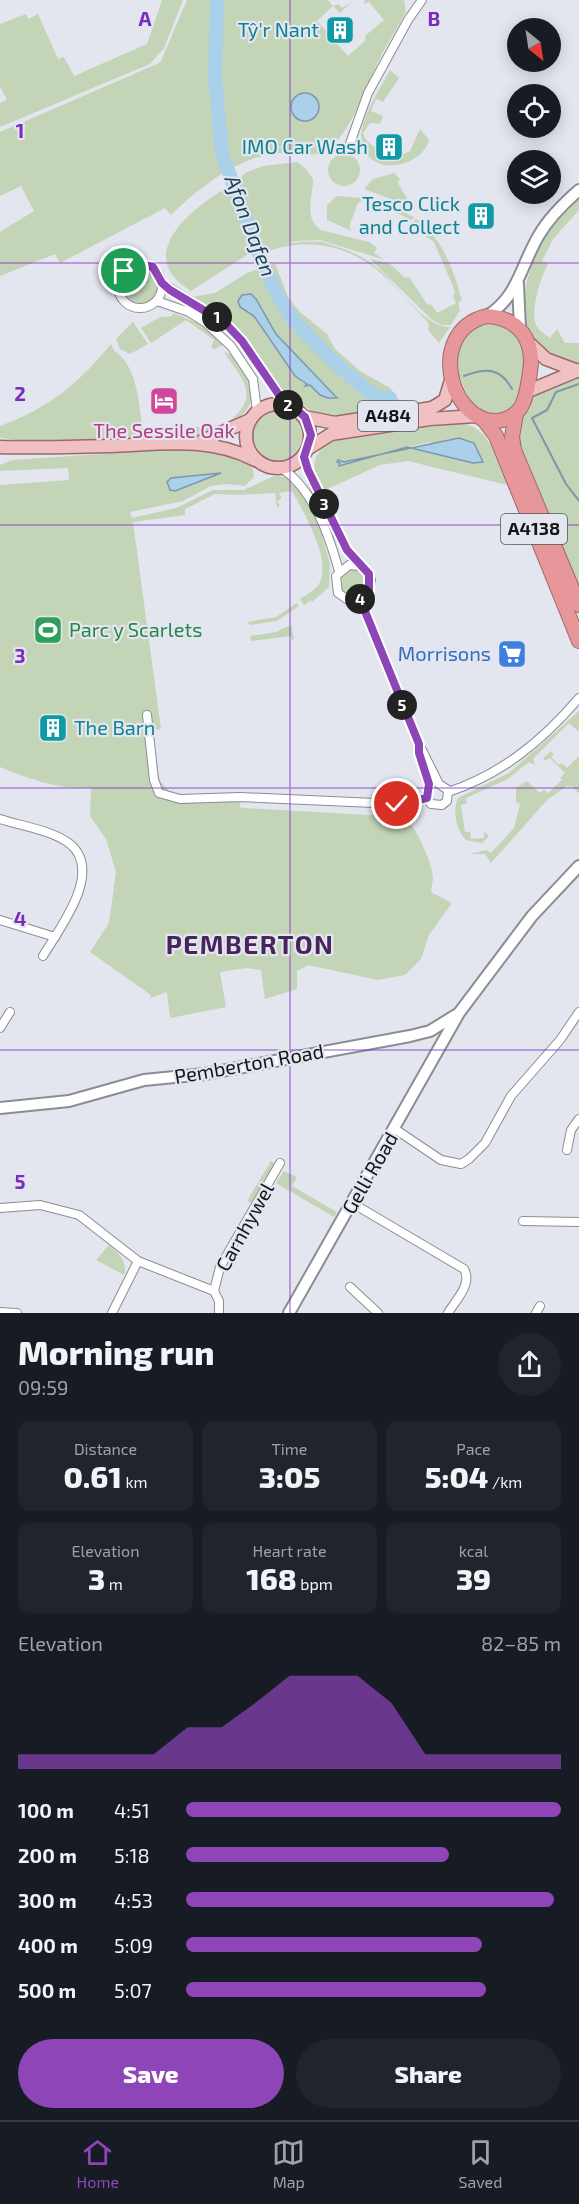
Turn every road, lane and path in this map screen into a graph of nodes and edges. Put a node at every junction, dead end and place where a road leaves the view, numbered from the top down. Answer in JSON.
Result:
{"nodes":[{"id":1,"x":422,"y":0,"type":"edge"},
{"id":2,"x":348,"y":149,"type":"dead end"},
{"id":3,"x":579,"y":190,"type":"edge"},
{"id":4,"x":162,"y":283,"type":"junction"},
{"id":5,"x":518,"y":284,"type":"junction"},
{"id":6,"x":157,"y":301,"type":"junction"},
{"id":7,"x":487,"y":316,"type":"junction"},
{"id":8,"x":520,"y":329,"type":"junction"},
{"id":9,"x":530,"y":344,"type":"junction"},
{"id":10,"x":579,"y":370,"type":"edge"},
{"id":11,"x":452,"y":377,"type":"junction"},
{"id":12,"x":526,"y":392,"type":"junction"},
{"id":13,"x":288,"y":405,"type":"junction"},
{"id":14,"x":516,"y":414,"type":"junction"},
{"id":15,"x":254,"y":416,"type":"junction"},
{"id":16,"x":305,"y":417,"type":"junction"},
{"id":17,"x":480,"y":418,"type":"junction"},
{"id":18,"x":198,"y":442,"type":"junction"},
{"id":19,"x":0,"y":447,"type":"edge"},
{"id":20,"x":306,"y":452,"type":"junction"},
{"id":21,"x":255,"y":460,"type":"junction"},
{"id":22,"x":283,"y":469,"type":"junction"},
{"id":23,"x":360,"y":566,"type":"junction"},
{"id":24,"x":339,"y":571,"type":"junction"},
{"id":25,"x":360,"y":599,"type":"junction"},
{"id":26,"x":579,"y":605,"type":"edge"},
{"id":27,"x":579,"y":641,"type":"edge"},
{"id":28,"x":579,"y":698,"type":"edge"},
{"id":29,"x":579,"y":706,"type":"edge"},
{"id":30,"x":569,"y":709,"type":"junction"},
{"id":31,"x":147,"y":715,"type":"dead end"},
{"id":32,"x":419,"y":744,"type":"junction"},
{"id":33,"x":439,"y":784,"type":"junction"},
{"id":34,"x":429,"y":788,"type":"junction"},
{"id":35,"x":448,"y":792,"type":"junction"},
{"id":36,"x":427,"y":798,"type":"junction"},
{"id":37,"x":0,"y":819,"type":"edge"},
{"id":38,"x":579,"y":866,"type":"edge"},
{"id":39,"x":0,"y":920,"type":"edge"},
{"id":40,"x":55,"y":937,"type":"junction"},
{"id":41,"x":43,"y":956,"type":"dead end"},
{"id":42,"x":10,"y":1012,"type":"dead end"},
{"id":43,"x":579,"y":1012,"type":"edge"},
{"id":44,"x":459,"y":1013,"type":"junction"},
{"id":45,"x":0,"y":1028,"type":"edge"},
{"id":46,"x":430,"y":1031,"type":"junction"},
{"id":47,"x":440,"y":1051,"type":"junction"},
{"id":48,"x":0,"y":1108,"type":"edge"},
{"id":49,"x":579,"y":1119,"type":"edge"},
{"id":50,"x":395,"y":1129,"type":"junction"},
{"id":51,"x":567,"y":1150,"type":"dead end"},
{"id":52,"x":280,"y":1163,"type":"dead end"},
{"id":53,"x":352,"y":1203,"type":"junction"},
{"id":54,"x":0,"y":1208,"type":"edge"},
{"id":55,"x":523,"y":1221,"type":"dead end"},
{"id":56,"x":579,"y":1222,"type":"edge"},
{"id":57,"x":138,"y":1261,"type":"junction"},
{"id":58,"x":350,"y":1287,"type":"dead end"},
{"id":59,"x":214,"y":1291,"type":"junction"},
{"id":60,"x":0,"y":1312,"type":"edge"},
{"id":61,"x":17,"y":1313,"type":"edge"},
{"id":62,"x":112,"y":1313,"type":"edge"},
{"id":63,"x":219,"y":1313,"type":"edge"},
{"id":64,"x":289,"y":1313,"type":"edge"},
{"id":65,"x":378,"y":1313,"type":"edge"},
{"id":66,"x":448,"y":1313,"type":"edge"}],
"edges":[{"from":1,"to":2,"type":"street"},
{"from":3,"to":5,"type":"main road"},
{"from":4,"to":6,"type":"street"},
{"from":4,"to":6,"type":"street"},
{"from":4,"to":13,"type":"street"},
{"from":5,"to":7,"type":"main road"},
{"from":5,"to":8,"type":"main road"},
{"from":6,"to":15,"type":"street"},
{"from":7,"to":8,"type":"highway"},
{"from":7,"to":11,"type":"highway"},
{"from":8,"to":9,"type":"highway"},
{"from":9,"to":10,"type":"main road"},
{"from":9,"to":12,"type":"highway"},
{"from":10,"to":12,"type":"main road"},
{"from":11,"to":16,"type":"main road","number":"A484"},
{"from":11,"to":17,"type":"highway"},
{"from":12,"to":14,"type":"highway"},
{"from":13,"to":15,"type":"main road"},
{"from":13,"to":16,"type":"main road"},
{"from":14,"to":17,"type":"highway"},
{"from":14,"to":26,"type":"highway","number":"A4138"},
{"from":15,"to":18,"type":"main road"},
{"from":15,"to":21,"type":"main road"},
{"from":16,"to":20,"type":"main road"},
{"from":17,"to":20,"type":"main road","number":"A484"},
{"from":17,"to":27,"type":"highway","number":"A4138"},
{"from":18,"to":19,"type":"main road"},
{"from":18,"to":21,"type":"main road"},
{"from":20,"to":22,"type":"main road"},
{"from":20,"to":23,"type":"street"},
{"from":21,"to":22,"type":"main road"},
{"from":22,"to":24,"type":"street"},
{"from":23,"to":24,"type":"street"},
{"from":23,"to":25,"type":"street"},
{"from":24,"to":25,"type":"street"},
{"from":25,"to":32,"type":"street"},
{"from":28,"to":30,"type":"street"},
{"from":29,"to":30,"type":"street"},
{"from":30,"to":35,"type":"street"},
{"from":31,"to":36,"type":"street"},
{"from":32,"to":33,"type":"street"},
{"from":32,"to":34,"type":"street"},
{"from":33,"to":34,"type":"street"},
{"from":33,"to":35,"type":"street"},
{"from":34,"to":36,"type":"street"},
{"from":35,"to":36,"type":"street"},
{"from":37,"to":40,"type":"street"},
{"from":38,"to":44,"type":"main road"},
{"from":39,"to":40,"type":"street"},
{"from":40,"to":41,"type":"street"},
{"from":42,"to":45,"type":"street"},
{"from":43,"to":50,"type":"street"},
{"from":44,"to":46,"type":"main road"},
{"from":44,"to":47,"type":"main road","name":"Gelli Road"},
{"from":46,"to":47,"type":"main road"},
{"from":46,"to":48,"type":"main road","name":"Pemberton Road"},
{"from":47,"to":50,"type":"main road","name":"Gelli Road"},
{"from":49,"to":51,"type":"street"},
{"from":50,"to":53,"type":"main road","name":"Gelli Road"},
{"from":52,"to":59,"type":"street","name":"Carnhywel"},
{"from":53,"to":64,"type":"main road","name":"Gelli Road"},
{"from":53,"to":66,"type":"street"},
{"from":54,"to":57,"type":"street","name":"Carnhywel"},
{"from":55,"to":56,"type":"street"},
{"from":57,"to":59,"type":"street","name":"Carnhywel"},
{"from":57,"to":62,"type":"street"},
{"from":58,"to":65,"type":"street"},
{"from":59,"to":63,"type":"street","name":"Carnhywel"},
{"from":60,"to":61,"type":"street"}]}
